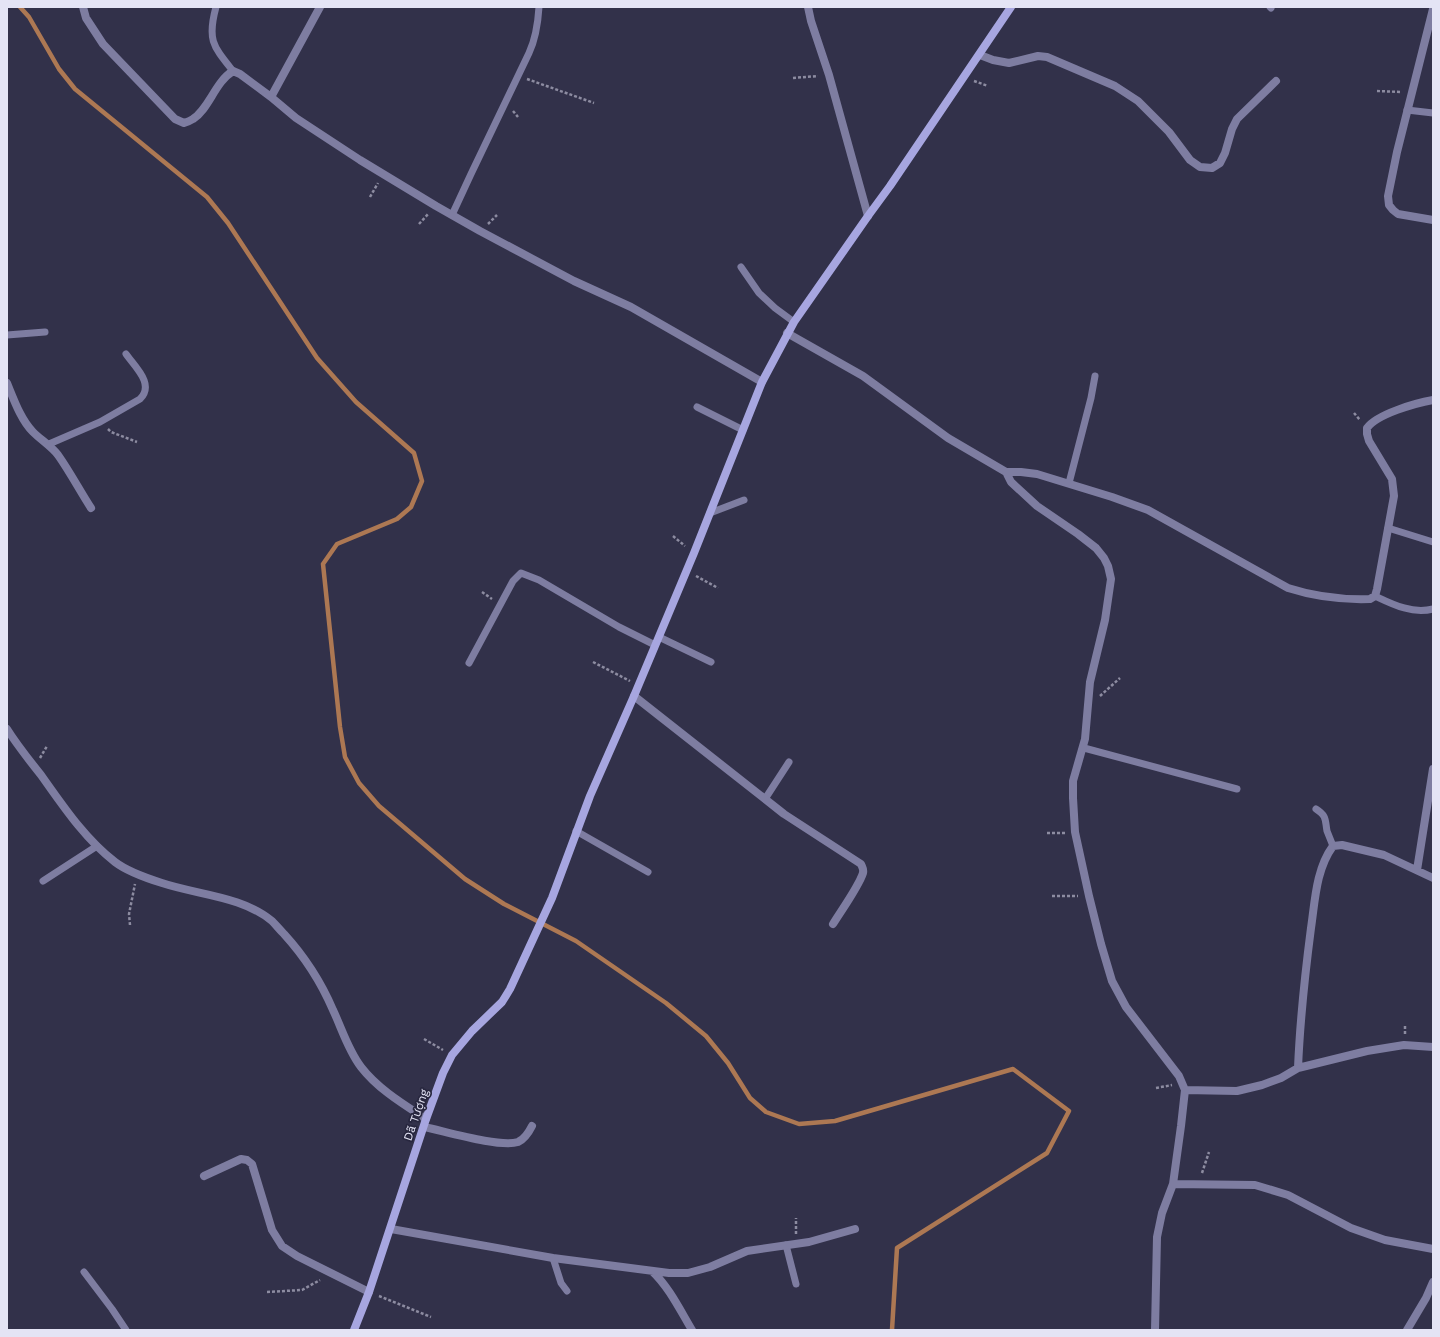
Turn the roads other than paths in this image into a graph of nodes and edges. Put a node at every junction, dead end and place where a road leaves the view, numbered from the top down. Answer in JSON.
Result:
{"nodes":[{"id":1,"x":83,"y":7,"type":"edge"},
{"id":2,"x":216,"y":7,"type":"edge"},
{"id":3,"x":320,"y":7,"type":"edge"},
{"id":4,"x":539,"y":7,"type":"edge"},
{"id":5,"x":808,"y":7,"type":"edge"},
{"id":6,"x":1012,"y":7,"type":"edge"},
{"id":7,"x":1433,"y":9,"type":"edge"},
{"id":8,"x":980,"y":55,"type":"junction"},
{"id":9,"x":233,"y":71,"type":"junction"},
{"id":10,"x":1276,"y":81,"type":"dead end"},
{"id":11,"x":271,"y":97,"type":"junction"},
{"id":12,"x":1407,"y":110,"type":"junction"},
{"id":13,"x":1433,"y":113,"type":"edge"},
{"id":14,"x":452,"y":215,"type":"junction"},
{"id":15,"x":868,"y":216,"type":"junction"},
{"id":16,"x":1433,"y":220,"type":"edge"},
{"id":17,"x":741,"y":267,"type":"dead end"},
{"id":18,"x":794,"y":322,"type":"junction"},
{"id":19,"x":45,"y":332,"type":"dead end"},
{"id":20,"x":788,"y":333,"type":"junction"},
{"id":21,"x":7,"y":335,"type":"edge"},
{"id":22,"x":126,"y":354,"type":"dead end"},
{"id":23,"x":1095,"y":376,"type":"dead end"},
{"id":24,"x":762,"y":382,"type":"junction"},
{"id":25,"x":7,"y":384,"type":"edge"},
{"id":26,"x":1433,"y":400,"type":"edge"},
{"id":27,"x":697,"y":407,"type":"dead end"},
{"id":28,"x":743,"y":430,"type":"junction"},
{"id":29,"x":49,"y":444,"type":"junction"},
{"id":30,"x":1006,"y":472,"type":"junction"},
{"id":31,"x":1069,"y":483,"type":"junction"},
{"id":32,"x":744,"y":500,"type":"dead end"},
{"id":33,"x":90,"y":508,"type":"dead end"},
{"id":34,"x":710,"y":513,"type":"junction"},
{"id":35,"x":1388,"y":528,"type":"junction"},
{"id":36,"x":1433,"y":542,"type":"edge"},
{"id":37,"x":1375,"y":596,"type":"junction"},
{"id":38,"x":1433,"y":609,"type":"edge"},
{"id":39,"x":660,"y":637,"type":"junction"},
{"id":40,"x":656,"y":646,"type":"junction"},
{"id":41,"x":711,"y":662,"type":"dead end"},
{"id":42,"x":469,"y":663,"type":"dead end"},
{"id":43,"x":634,"y":696,"type":"junction"},
{"id":44,"x":7,"y":729,"type":"edge"},
{"id":45,"x":1084,"y":748,"type":"junction"},
{"id":46,"x":790,"y":762,"type":"dead end"},
{"id":47,"x":1433,"y":768,"type":"edge"},
{"id":48,"x":1237,"y":789,"type":"dead end"},
{"id":49,"x":765,"y":799,"type":"junction"},
{"id":50,"x":1316,"y":809,"type":"dead end"},
{"id":51,"x":576,"y":832,"type":"junction"},
{"id":52,"x":96,"y":846,"type":"junction"},
{"id":53,"x":1333,"y":846,"type":"junction"},
{"id":54,"x":1417,"y":870,"type":"junction"},
{"id":55,"x":648,"y":872,"type":"dead end"},
{"id":56,"x":1433,"y":878,"type":"edge"},
{"id":57,"x":43,"y":881,"type":"dead end"},
{"id":58,"x":833,"y":924,"type":"dead end"},
{"id":59,"x":1433,"y":1047,"type":"edge"},
{"id":60,"x":1298,"y":1068,"type":"junction"},
{"id":61,"x":1185,"y":1090,"type":"junction"},
{"id":62,"x":425,"y":1123,"type":"junction"},
{"id":63,"x":532,"y":1126,"type":"dead end"},
{"id":64,"x":204,"y":1176,"type":"dead end"},
{"id":65,"x":1173,"y":1184,"type":"junction"},
{"id":66,"x":391,"y":1229,"type":"junction"},
{"id":67,"x":855,"y":1229,"type":"dead end"},
{"id":68,"x":786,"y":1245,"type":"junction"},
{"id":69,"x":1433,"y":1248,"type":"edge"},
{"id":70,"x":553,"y":1258,"type":"junction"},
{"id":71,"x":652,"y":1271,"type":"junction"},
{"id":72,"x":84,"y":1272,"type":"dead end"},
{"id":73,"x":1433,"y":1282,"type":"edge"},
{"id":74,"x":796,"y":1284,"type":"dead end"},
{"id":75,"x":567,"y":1291,"type":"dead end"},
{"id":76,"x":369,"y":1292,"type":"junction"},
{"id":77,"x":126,"y":1330,"type":"edge"},
{"id":78,"x":354,"y":1330,"type":"edge"},
{"id":79,"x":692,"y":1330,"type":"edge"},
{"id":80,"x":1155,"y":1330,"type":"edge"},
{"id":81,"x":1407,"y":1330,"type":"edge"}],
"edges":[{"from":1,"to":9,"type":"street"},
{"from":2,"to":9,"type":"lane"},
{"from":3,"to":11,"type":"street"},
{"from":4,"to":14,"type":"lane"},
{"from":5,"to":15,"type":"street"},
{"from":6,"to":8,"type":"street","name":"Dã Tượng"},
{"from":7,"to":12,"type":"street"},
{"from":8,"to":10,"type":"street"},
{"from":8,"to":15,"type":"street","name":"Dã Tượng"},
{"from":9,"to":11,"type":"street"},
{"from":11,"to":14,"type":"street"},
{"from":12,"to":13,"type":"lane"},
{"from":12,"to":16,"type":"street"},
{"from":14,"to":24,"type":"street"},
{"from":15,"to":18,"type":"street","name":"Dã Tượng"},
{"from":17,"to":18,"type":"lane"},
{"from":18,"to":20,"type":"street","name":"Dã Tượng"},
{"from":19,"to":21,"type":"lane"},
{"from":20,"to":24,"type":"street","name":"Dã Tượng"},
{"from":20,"to":30,"type":"street"},
{"from":22,"to":29,"type":"lane"},
{"from":23,"to":31,"type":"lane"},
{"from":24,"to":28,"type":"street","name":"Dã Tượng"},
{"from":25,"to":29,"type":"street"},
{"from":26,"to":35,"type":"street"},
{"from":27,"to":28,"type":"lane"},
{"from":28,"to":34,"type":"street","name":"Dã Tượng"},
{"from":29,"to":33,"type":"street"},
{"from":30,"to":31,"type":"street"},
{"from":30,"to":45,"type":"street"},
{"from":31,"to":37,"type":"street"},
{"from":32,"to":34,"type":"lane"},
{"from":34,"to":39,"type":"street","name":"Dã Tượng"},
{"from":35,"to":36,"type":"lane"},
{"from":35,"to":37,"type":"street"},
{"from":37,"to":38,"type":"lane"},
{"from":39,"to":40,"type":"street","name":"Dã Tượng"},
{"from":39,"to":41,"type":"lane"},
{"from":40,"to":42,"type":"lane"},
{"from":40,"to":43,"type":"street","name":"Dã Tượng"},
{"from":43,"to":49,"type":"street"},
{"from":43,"to":51,"type":"street","name":"Dã Tượng"},
{"from":44,"to":52,"type":"street"},
{"from":45,"to":48,"type":"lane"},
{"from":45,"to":61,"type":"street"},
{"from":46,"to":49,"type":"lane"},
{"from":47,"to":54,"type":"street"},
{"from":49,"to":58,"type":"street"},
{"from":50,"to":53,"type":"lane"},
{"from":51,"to":55,"type":"lane"},
{"from":51,"to":62,"type":"street","name":"Dã Tượng"},
{"from":52,"to":57,"type":"lane"},
{"from":52,"to":62,"type":"street"},
{"from":53,"to":54,"type":"street"},
{"from":53,"to":60,"type":"street"},
{"from":54,"to":56,"type":"street"},
{"from":59,"to":60,"type":"street"},
{"from":60,"to":61,"type":"street"},
{"from":61,"to":65,"type":"street"},
{"from":62,"to":63,"type":"street"},
{"from":62,"to":66,"type":"street","name":"Dã Tượng"},
{"from":64,"to":76,"type":"street"},
{"from":65,"to":69,"type":"street"},
{"from":65,"to":80,"type":"street"},
{"from":66,"to":70,"type":"street"},
{"from":66,"to":76,"type":"street","name":"Dã Tượng"},
{"from":67,"to":68,"type":"street"},
{"from":68,"to":71,"type":"street"},
{"from":68,"to":74,"type":"lane"},
{"from":70,"to":71,"type":"street"},
{"from":70,"to":75,"type":"lane"},
{"from":71,"to":79,"type":"street"},
{"from":72,"to":77,"type":"lane"},
{"from":73,"to":81,"type":"street"},
{"from":76,"to":78,"type":"street","name":"Dã Tượng"}]}
